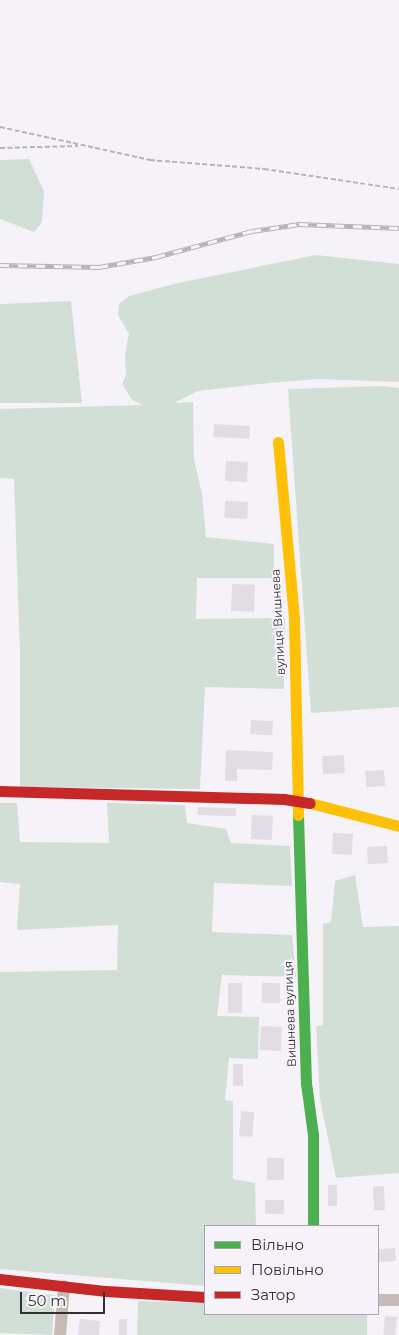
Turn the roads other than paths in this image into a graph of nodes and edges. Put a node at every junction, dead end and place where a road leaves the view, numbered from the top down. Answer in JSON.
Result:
{"nodes":[{"id":1,"x":278,"y":442,"type":"dead end"},
{"id":2,"x":0,"y":791,"type":"edge"},
{"id":3,"x":300,"y":801,"type":"junction"},
{"id":4,"x":399,"y":826,"type":"edge"},
{"id":5,"x":313,"y":1225,"type":"edge"},
{"id":6,"x":0,"y":1279,"type":"edge"},
{"id":7,"x":64,"y":1286,"type":"junction"},
{"id":8,"x":204,"y":1297,"type":"edge"},
{"id":9,"x":379,"y":1300,"type":"edge"},
{"id":10,"x":399,"y":1300,"type":"edge"},
{"id":11,"x":60,"y":1335,"type":"edge"}],
"edges":[{"from":1,"to":3,"type":"street","name":"вулиця Вишнева"},
{"from":2,"to":3,"type":"street"},
{"from":3,"to":4,"type":"street"},
{"from":3,"to":5,"type":"street","name":"Вишнева вулиця"},
{"from":6,"to":7,"type":"street"},
{"from":7,"to":8,"type":"street"},
{"from":7,"to":11,"type":"street"},
{"from":9,"to":10,"type":"street"}]}
